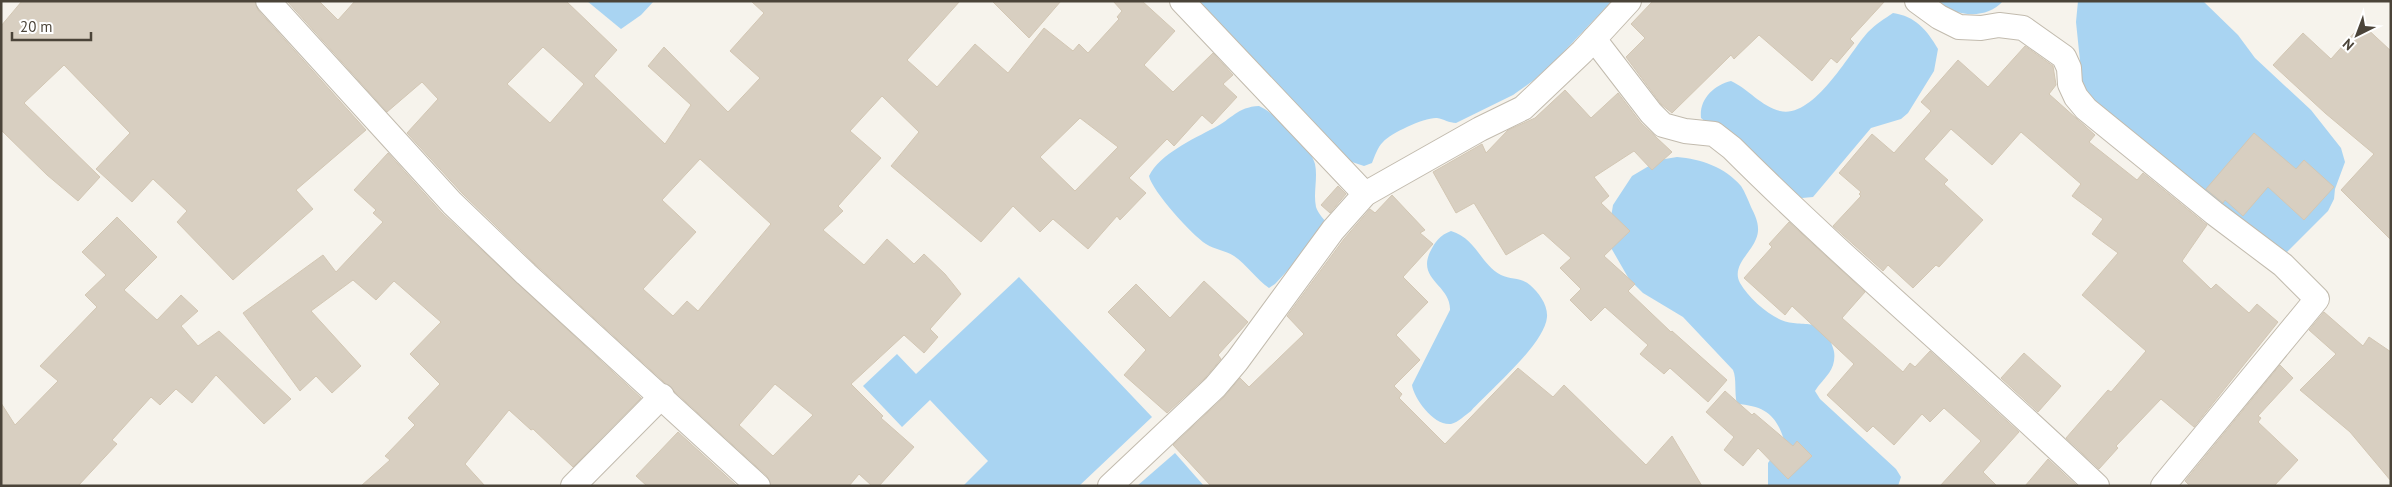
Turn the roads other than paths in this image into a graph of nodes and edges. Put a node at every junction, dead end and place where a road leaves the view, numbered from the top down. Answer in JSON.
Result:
{"nodes":[{"id":1,"x":268,"y":1,"type":"edge"},
{"id":2,"x":1182,"y":1,"type":"edge"},
{"id":3,"x":1629,"y":1,"type":"edge"},
{"id":4,"x":1917,"y":1,"type":"edge"},
{"id":5,"x":1594,"y":38,"type":"junction"},
{"id":6,"x":1365,"y":194,"type":"junction"},
{"id":7,"x":662,"y":396,"type":"junction"},
{"id":8,"x":573,"y":486,"type":"edge"},
{"id":9,"x":758,"y":486,"type":"edge"},
{"id":10,"x":1110,"y":486,"type":"edge"},
{"id":11,"x":2097,"y":486,"type":"edge"},
{"id":12,"x":2163,"y":486,"type":"edge"}],
"edges":[{"from":1,"to":7,"type":"street"},
{"from":2,"to":6,"type":"street"},
{"from":3,"to":5,"type":"street"},
{"from":4,"to":12,"type":"street"},
{"from":5,"to":6,"type":"street"},
{"from":5,"to":11,"type":"street"},
{"from":6,"to":10,"type":"street"},
{"from":7,"to":8,"type":"street"},
{"from":7,"to":9,"type":"street"}]}
